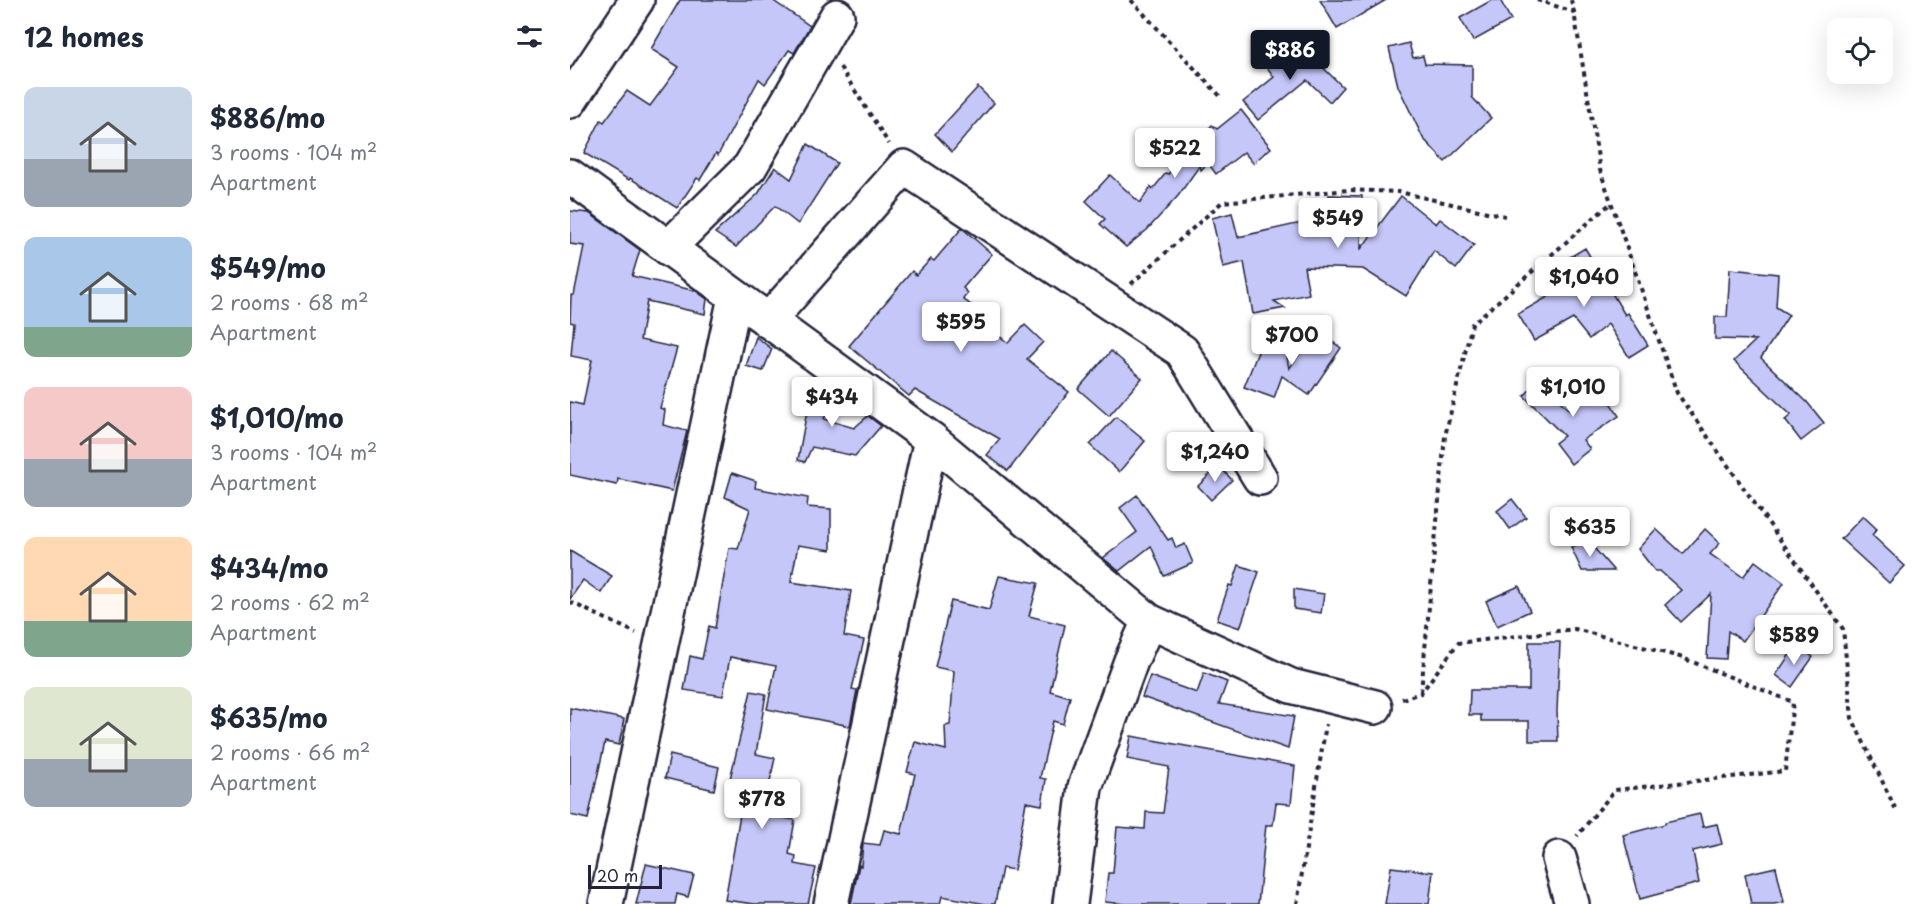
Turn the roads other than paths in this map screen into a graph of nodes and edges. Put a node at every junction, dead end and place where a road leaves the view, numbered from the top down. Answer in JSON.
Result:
{"nodes":[{"id":1,"x":638,"y":0,"type":"edge"},
{"id":2,"x":830,"y":29,"type":"road end"},
{"id":3,"x":570,"y":101,"type":"edge"},
{"id":4,"x":570,"y":176,"type":"edge"},
{"id":5,"x":668,"y":248,"type":"junction"},
{"id":6,"x":735,"y":297,"type":"junction"},
{"id":7,"x":768,"y":321,"type":"junction"},
{"id":8,"x":931,"y":439,"type":"junction"},
{"id":9,"x":1260,"y":478,"type":"dead end"},
{"id":10,"x":1149,"y":621,"type":"junction"},
{"id":11,"x":1375,"y":707,"type":"road end"},
{"id":12,"x":1560,"y":858,"type":"road end"},
{"id":13,"x":606,"y":904,"type":"edge"},
{"id":14,"x":831,"y":904,"type":"edge"},
{"id":15,"x":1070,"y":904,"type":"edge"},
{"id":16,"x":1572,"y":904,"type":"edge"}],
"edges":[{"from":1,"to":3,"type":"street"},
{"from":2,"to":5,"type":"street"},
{"from":4,"to":5,"type":"street"},
{"from":5,"to":6,"type":"street"},
{"from":6,"to":7,"type":"street"},
{"from":6,"to":13,"type":"street"},
{"from":7,"to":8,"type":"street"},
{"from":7,"to":9,"type":"street"},
{"from":8,"to":10,"type":"street"},
{"from":8,"to":14,"type":"street"},
{"from":10,"to":11,"type":"street"},
{"from":10,"to":15,"type":"street"},
{"from":12,"to":16,"type":"street"}]}
